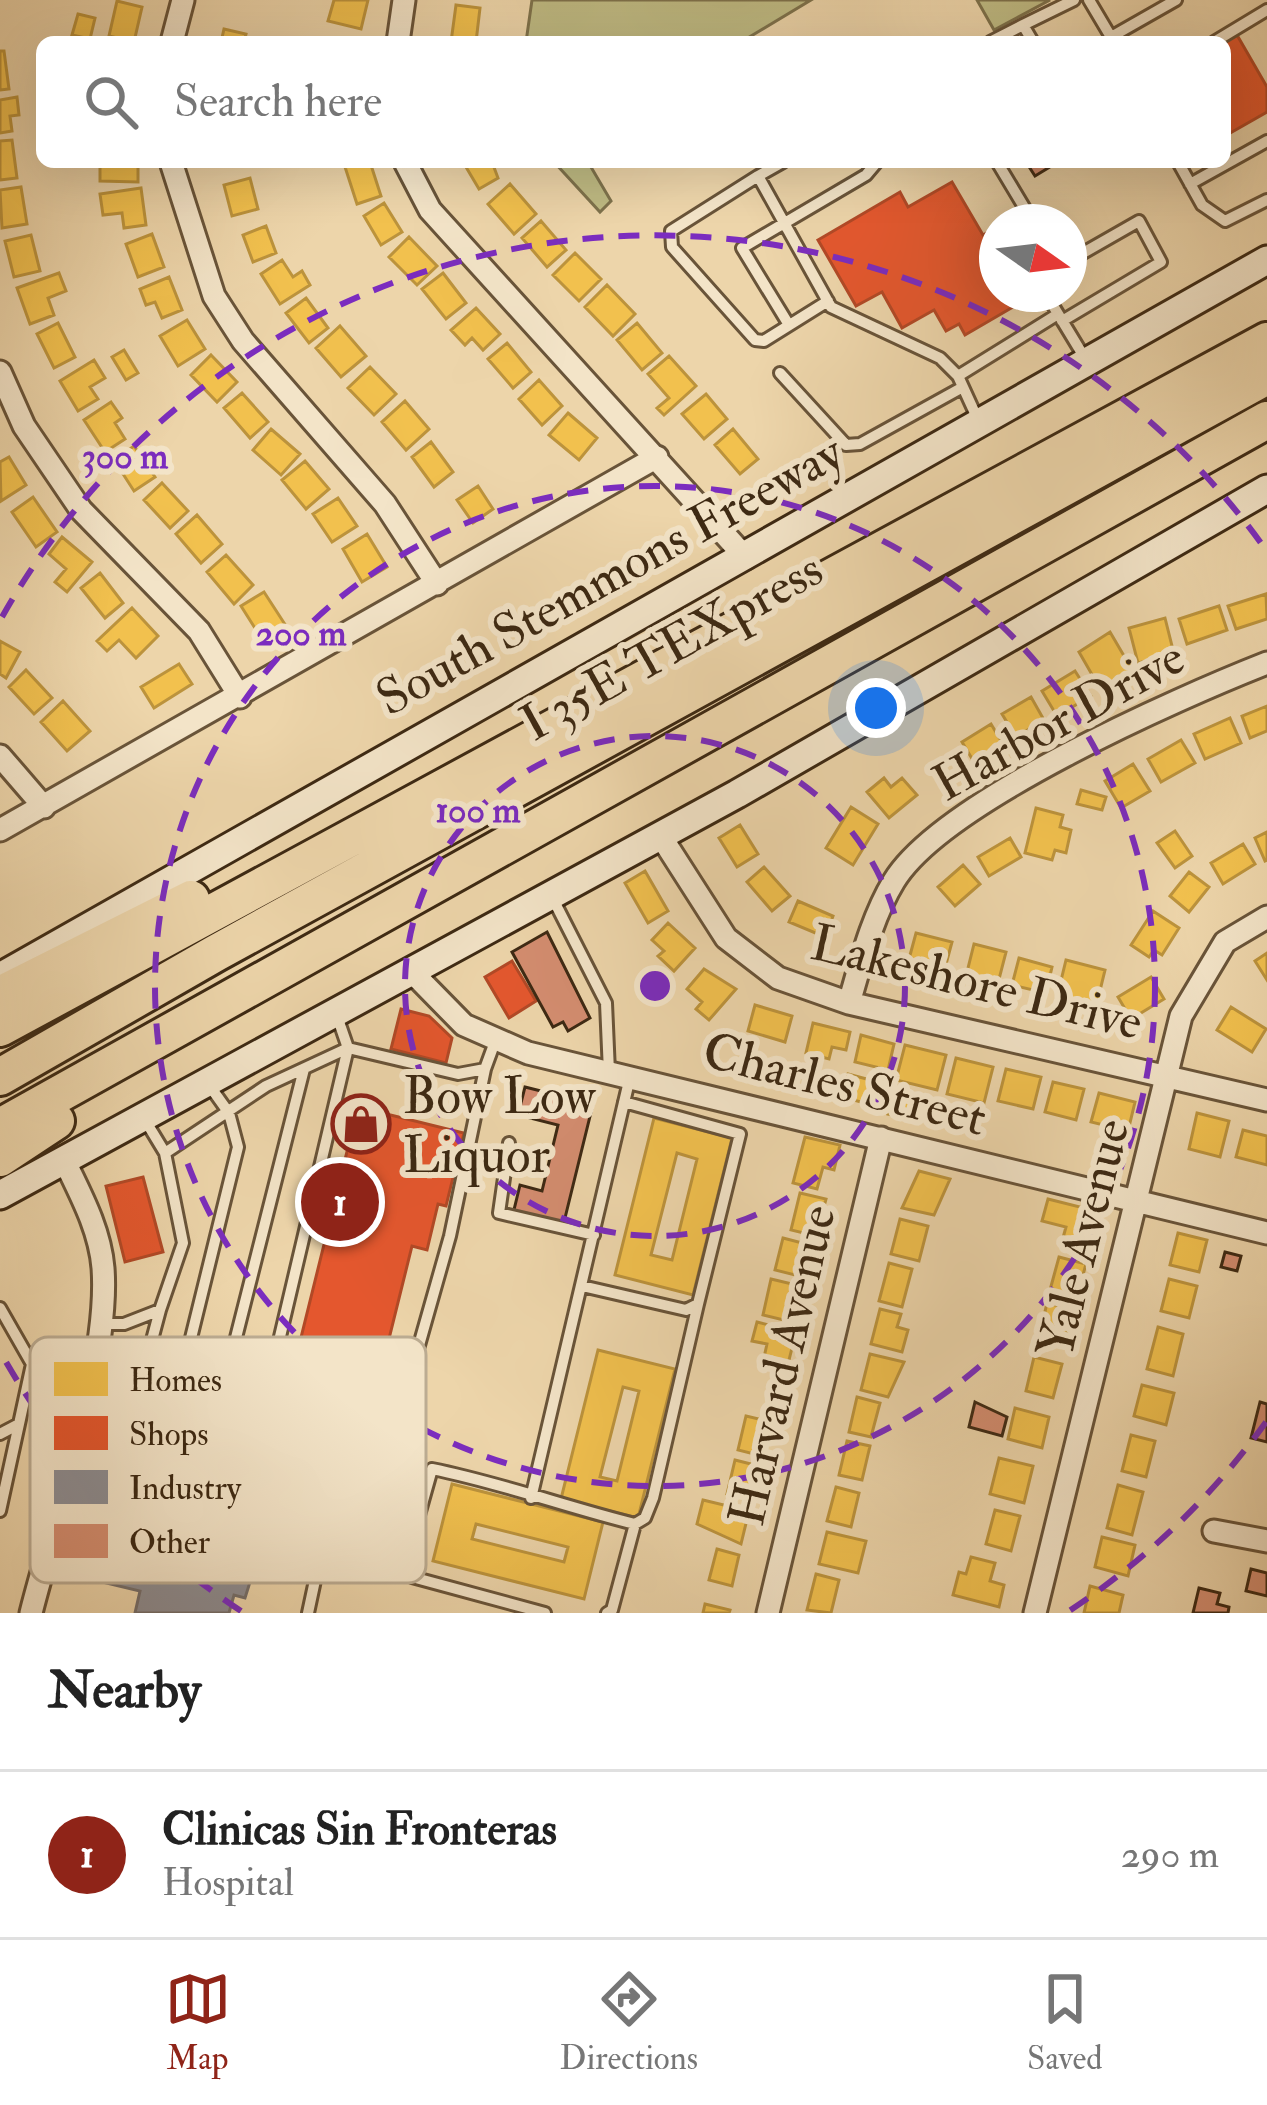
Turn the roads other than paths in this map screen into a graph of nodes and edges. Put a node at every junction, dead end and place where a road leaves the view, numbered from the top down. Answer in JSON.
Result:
{"nodes":[{"id":1,"x":183,"y":0,"type":"edge"},
{"id":2,"x":404,"y":0,"type":"edge"},
{"id":3,"x":1074,"y":0,"type":"edge"},
{"id":4,"x":1089,"y":0,"type":"edge"},
{"id":5,"x":1176,"y":0,"type":"edge"},
{"id":6,"x":1267,"y":10,"type":"edge"},
{"id":7,"x":1023,"y":25,"type":"junction"},
{"id":8,"x":174,"y":36,"type":"edge"},
{"id":9,"x":399,"y":36,"type":"edge"},
{"id":10,"x":1002,"y":36,"type":"edge"},
{"id":11,"x":1029,"y":36,"type":"edge"},
{"id":12,"x":1110,"y":36,"type":"edge"},
{"id":13,"x":1117,"y":36,"type":"edge"},
{"id":14,"x":1224,"y":36,"type":"edge"},
{"id":15,"x":1267,"y":141,"type":"edge"},
{"id":16,"x":1231,"y":161,"type":"edge"},
{"id":17,"x":173,"y":168,"type":"edge"},
{"id":18,"x":408,"y":168,"type":"edge"},
{"id":19,"x":772,"y":168,"type":"edge"},
{"id":20,"x":872,"y":168,"type":"edge"},
{"id":21,"x":1001,"y":168,"type":"edge"},
{"id":22,"x":1181,"y":168,"type":"edge"},
{"id":23,"x":1219,"y":168,"type":"edge"},
{"id":24,"x":758,"y":176,"type":"junction"},
{"id":25,"x":1190,"y":184,"type":"junction"},
{"id":26,"x":1267,"y":200,"type":"edge"},
{"id":27,"x":1022,"y":204,"type":"edge"},
{"id":28,"x":784,"y":222,"type":"junction"},
{"id":29,"x":1087,"y":251,"type":"edge"},
{"id":30,"x":1267,"y":260,"type":"edge"},
{"id":31,"x":828,"y":301,"type":"junction"},
{"id":32,"x":1087,"y":302,"type":"edge"},
{"id":33,"x":1057,"y":312,"type":"edge"},
{"id":34,"x":1069,"y":312,"type":"edge"},
{"id":35,"x":1060,"y":317,"type":"junction"},
{"id":36,"x":1267,"y":322,"type":"edge"},
{"id":37,"x":789,"y":326,"type":"junction"},
{"id":38,"x":1267,"y":341,"type":"edge"},
{"id":39,"x":1088,"y":362,"type":"junction"},
{"id":40,"x":0,"y":372,"type":"edge"},
{"id":41,"x":780,"y":373,"type":"dead end"},
{"id":42,"x":1267,"y":376,"type":"edge"},
{"id":43,"x":1204,"y":379,"type":"junction"},
{"id":44,"x":960,"y":382,"type":"junction"},
{"id":45,"x":1267,"y":420,"type":"edge"},
{"id":46,"x":980,"y":424,"type":"junction"},
{"id":47,"x":1267,"y":446,"type":"edge"},
{"id":48,"x":657,"y":457,"type":"junction"},
{"id":49,"x":1267,"y":489,"type":"edge"},
{"id":50,"x":746,"y":558,"type":"junction"},
{"id":51,"x":436,"y":584,"type":"junction"},
{"id":52,"x":877,"y":637,"type":"junction"},
{"id":53,"x":1267,"y":663,"type":"edge"},
{"id":54,"x":240,"y":697,"type":"junction"},
{"id":55,"x":552,"y":728,"type":"junction"},
{"id":56,"x":0,"y":756,"type":"edge"},
{"id":57,"x":44,"y":807,"type":"junction"},
{"id":58,"x":0,"y":830,"type":"edge"},
{"id":59,"x":659,"y":835,"type":"junction"},
{"id":60,"x":551,"y":896,"type":"junction"},
{"id":61,"x":1267,"y":917,"type":"edge"},
{"id":62,"x":325,"y":944,"type":"junction"},
{"id":63,"x":414,"y":974,"type":"junction"},
{"id":64,"x":0,"y":977,"type":"edge"},
{"id":65,"x":0,"y":995,"type":"edge"},
{"id":66,"x":849,"y":1003,"type":"junction"},
{"id":67,"x":337,"y":1016,"type":"junction"},
{"id":68,"x":0,"y":1028,"type":"edge"},
{"id":69,"x":496,"y":1039,"type":"junction"},
{"id":70,"x":348,"y":1048,"type":"junction"},
{"id":71,"x":304,"y":1069,"type":"junction"},
{"id":72,"x":485,"y":1069,"type":"junction"},
{"id":73,"x":8,"y":1072,"type":"edge"},
{"id":74,"x":620,"y":1075,"type":"junction"},
{"id":75,"x":1169,"y":1075,"type":"junction"},
{"id":76,"x":209,"y":1085,"type":"junction"},
{"id":77,"x":1267,"y":1100,"type":"edge"},
{"id":78,"x":624,"y":1102,"type":"junction"},
{"id":79,"x":229,"y":1113,"type":"junction"},
{"id":80,"x":145,"y":1120,"type":"junction"},
{"id":81,"x":0,"y":1127,"type":"edge"},
{"id":82,"x":881,"y":1138,"type":"junction"},
{"id":83,"x":509,"y":1143,"type":"dead end"},
{"id":84,"x":165,"y":1153,"type":"junction"},
{"id":85,"x":0,"y":1158,"type":"edge"},
{"id":86,"x":66,"y":1164,"type":"junction"},
{"id":87,"x":0,"y":1196,"type":"edge"},
{"id":88,"x":1137,"y":1202,"type":"junction"},
{"id":89,"x":1267,"y":1233,"type":"edge"},
{"id":90,"x":594,"y":1235,"type":"junction"},
{"id":91,"x":582,"y":1286,"type":"junction"},
{"id":92,"x":698,"y":1304,"type":"junction"},
{"id":93,"x":0,"y":1308,"type":"edge"},
{"id":94,"x":160,"y":1310,"type":"junction"},
{"id":95,"x":100,"y":1324,"type":"junction"},
{"id":96,"x":98,"y":1337,"type":"edge"},
{"id":97,"x":153,"y":1337,"type":"edge"},
{"id":98,"x":191,"y":1337,"type":"edge"},
{"id":99,"x":236,"y":1337,"type":"edge"},
{"id":100,"x":280,"y":1337,"type":"edge"},
{"id":101,"x":423,"y":1337,"type":"edge"},
{"id":102,"x":30,"y":1360,"type":"edge"},
{"id":103,"x":30,"y":1373,"type":"edge"},
{"id":104,"x":19,"y":1424,"type":"junction"},
{"id":105,"x":0,"y":1434,"type":"edge"},
{"id":106,"x":426,"y":1490,"type":"edge"},
{"id":107,"x":531,"y":1498,"type":"junction"},
{"id":108,"x":0,"y":1511,"type":"edge"},
{"id":109,"x":635,"y":1524,"type":"junction"},
{"id":110,"x":1214,"y":1531,"type":"dead end"},
{"id":111,"x":1267,"y":1541,"type":"edge"},
{"id":112,"x":426,"y":1581,"type":"edge"},
{"id":113,"x":38,"y":1583,"type":"edge"},
{"id":114,"x":316,"y":1583,"type":"edge"},
{"id":115,"x":31,"y":1613,"type":"edge"},
{"id":116,"x":308,"y":1613,"type":"edge"},
{"id":117,"x":545,"y":1613,"type":"edge"},
{"id":118,"x":607,"y":1613,"type":"edge"},
{"id":119,"x":768,"y":1613,"type":"edge"},
{"id":120,"x":1035,"y":1613,"type":"edge"}],
"edges":[{"from":1,"to":8,"type":"street"},
{"from":2,"to":9,"type":"street"},
{"from":3,"to":7,"type":"lane"},
{"from":4,"to":12,"type":"lane"},
{"from":5,"to":13,"type":"lane"},
{"from":6,"to":14,"type":"lane"},
{"from":7,"to":10,"type":"lane"},
{"from":7,"to":11,"type":"lane"},
{"from":15,"to":16,"type":"lane"},
{"from":17,"to":51,"type":"street"},
{"from":18,"to":48,"type":"street"},
{"from":19,"to":24,"type":"lane"},
{"from":20,"to":28,"type":"lane"},
{"from":21,"to":27,"type":"lane"},
{"from":22,"to":25,"type":"lane"},
{"from":23,"to":25,"type":"lane"},
{"from":24,"to":28,"type":"lane"},
{"from":24,"to":37,"type":"lane"},
{"from":25,"to":26,"type":"lane"},
{"from":28,"to":31,"type":"lane"},
{"from":28,"to":37,"type":"lane"},
{"from":29,"to":32,"type":"lane"},
{"from":30,"to":39,"type":"main road","name":"South Stemmons Freeway"},
{"from":31,"to":37,"type":"lane"},
{"from":31,"to":44,"type":"lane"},
{"from":33,"to":35,"type":"lane"},
{"from":34,"to":35,"type":"lane"},
{"from":35,"to":39,"type":"lane"},
{"from":35,"to":44,"type":"lane"},
{"from":36,"to":43,"type":"highway"},
{"from":38,"to":43,"type":"highway","name":"South Stemmons Freeway"},
{"from":39,"to":46,"type":"main road","name":"South Stemmons Freeway"},
{"from":40,"to":54,"type":"street"},
{"from":41,"to":44,"type":"lane"},
{"from":42,"to":73,"type":"highway","name":"I 35E TEXpress"},
{"from":43,"to":55,"type":"highway","name":"South Stemmons Freeway"},
{"from":44,"to":46,"type":"lane"},
{"from":45,"to":52,"type":"highway"},
{"from":46,"to":50,"type":"main road","name":"South Stemmons Freeway"},
{"from":47,"to":52,"type":"highway"},
{"from":48,"to":50,"type":"street"},
{"from":48,"to":51,"type":"street"},
{"from":49,"to":59,"type":"main road"},
{"from":50,"to":64,"type":"main road","name":"South Stemmons Freeway"},
{"from":51,"to":54,"type":"street"},
{"from":52,"to":62,"type":"highway"},
{"from":53,"to":66,"type":"street","name":"Harbor Drive"},
{"from":54,"to":57,"type":"street"},
{"from":55,"to":65,"type":"highway"},
{"from":55,"to":68,"type":"highway","name":"South Stemmons Freeway"},
{"from":56,"to":57,"type":"street"},
{"from":57,"to":58,"type":"street"},
{"from":59,"to":60,"type":"main road"},
{"from":59,"to":66,"type":"street","name":"Lakeshore Drive"},
{"from":60,"to":63,"type":"main road"},
{"from":60,"to":74,"type":"lane"},
{"from":61,"to":75,"type":"street","name":"Yale Avenue"},
{"from":62,"to":81,"type":"highway"},
{"from":62,"to":85,"type":"highway"},
{"from":63,"to":67,"type":"main road"},
{"from":63,"to":69,"type":"street","name":"Charles Street"},
{"from":66,"to":75,"type":"street","name":"Lakeshore Drive"},
{"from":67,"to":70,"type":"lane"},
{"from":67,"to":76,"type":"main road"},
{"from":69,"to":72,"type":"lane"},
{"from":69,"to":74,"type":"street","name":"Charles Street"},
{"from":70,"to":71,"type":"lane"},
{"from":70,"to":72,"type":"lane"},
{"from":70,"to":100,"type":"lane"},
{"from":71,"to":79,"type":"lane"},
{"from":71,"to":99,"type":"lane"},
{"from":72,"to":101,"type":"lane"},
{"from":74,"to":78,"type":"lane"},
{"from":74,"to":82,"type":"street","name":"Charles Street"},
{"from":75,"to":77,"type":"street","name":"Lakeshore Drive"},
{"from":75,"to":88,"type":"street","name":"Yale Avenue"},
{"from":76,"to":79,"type":"lane"},
{"from":76,"to":80,"type":"main road"},
{"from":78,"to":90,"type":"lane"},
{"from":78,"to":92,"type":"lane"},
{"from":79,"to":84,"type":"lane"},
{"from":79,"to":98,"type":"lane"},
{"from":80,"to":84,"type":"lane"},
{"from":80,"to":86,"type":"main road"},
{"from":82,"to":88,"type":"street","name":"Charles Street"},
{"from":82,"to":119,"type":"street","name":"Harvard Avenue"},
{"from":83,"to":90,"type":"lane"},
{"from":84,"to":94,"type":"lane"},
{"from":86,"to":87,"type":"main road"},
{"from":86,"to":95,"type":"street"},
{"from":88,"to":89,"type":"street","name":"Charles Street"},
{"from":88,"to":120,"type":"street","name":"Yale Avenue"},
{"from":90,"to":91,"type":"lane"},
{"from":91,"to":92,"type":"lane"},
{"from":91,"to":107,"type":"lane"},
{"from":92,"to":109,"type":"lane"},
{"from":93,"to":102,"type":"lane"},
{"from":94,"to":95,"type":"lane"},
{"from":94,"to":97,"type":"lane"},
{"from":95,"to":96,"type":"street"},
{"from":103,"to":104,"type":"lane"},
{"from":104,"to":105,"type":"lane"},
{"from":104,"to":108,"type":"lane"},
{"from":106,"to":107,"type":"lane"},
{"from":107,"to":109,"type":"lane"},
{"from":109,"to":118,"type":"lane"},
{"from":110,"to":111,"type":"street"},
{"from":112,"to":117,"type":"lane"},
{"from":113,"to":115,"type":"street"},
{"from":114,"to":116,"type":"lane"}]}
